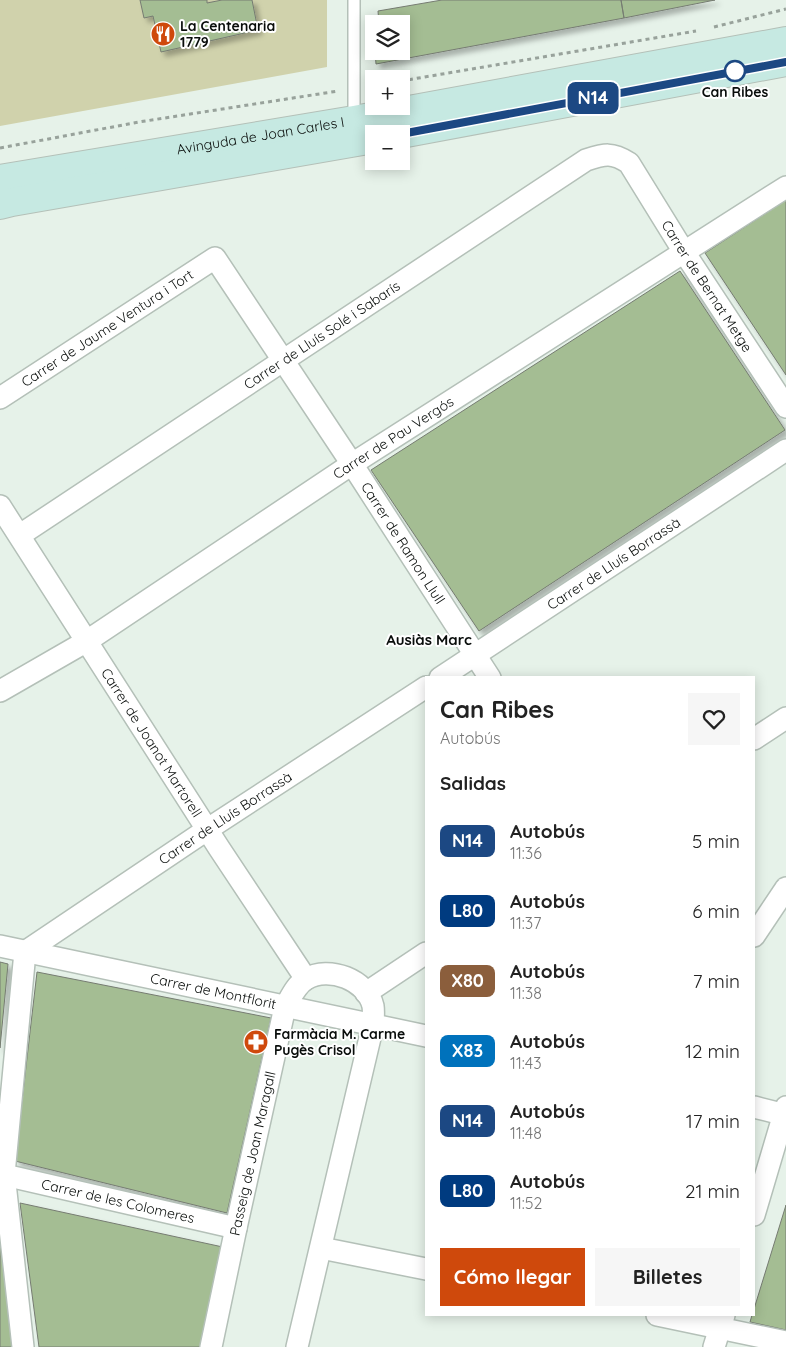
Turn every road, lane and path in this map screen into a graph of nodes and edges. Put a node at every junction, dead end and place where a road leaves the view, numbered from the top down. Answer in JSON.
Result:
{"nodes":[{"id":1,"x":354,"y":0,"type":"edge"},
{"id":2,"x":786,"y":10,"type":"edge"},
{"id":3,"x":750,"y":24,"type":"dead end"},
{"id":4,"x":714,"y":28,"type":"junction"},
{"id":5,"x":786,"y":41,"type":"edge"},
{"id":6,"x":786,"y":62,"type":"edge"},
{"id":7,"x":410,"y":79,"type":"edge"},
{"id":8,"x":354,"y":89,"type":"junction"},
{"id":9,"x":354,"y":120,"type":"junction"},
{"id":10,"x":410,"y":132,"type":"edge"},
{"id":11,"x":365,"y":141,"type":"edge"},
{"id":12,"x":0,"y":148,"type":"edge"},
{"id":13,"x":629,"y":163,"type":"joint"},
{"id":14,"x":0,"y":179,"type":"edge"},
{"id":15,"x":786,"y":187,"type":"edge"},
{"id":16,"x":0,"y":205,"type":"edge"},
{"id":17,"x":684,"y":252,"type":"junction"},
{"id":18,"x":215,"y":258,"type":"joint"},
{"id":19,"x":283,"y":361,"type":"junction"},
{"id":20,"x":0,"y":398,"type":"edge"},
{"id":21,"x":786,"y":407,"type":"edge"},
{"id":22,"x":786,"y":450,"type":"edge"},
{"id":23,"x":352,"y":464,"type":"junction"},
{"id":24,"x":0,"y":506,"type":"edge"},
{"id":25,"x":20,"y":535,"type":"junction"},
{"id":26,"x":87,"y":642,"type":"junction"},
{"id":27,"x":475,"y":655,"type":"junction"},
{"id":28,"x":443,"y":676,"type":"edge"},
{"id":29,"x":489,"y":676,"type":"edge"},
{"id":30,"x":425,"y":688,"type":"edge"},
{"id":31,"x":0,"y":691,"type":"edge"},
{"id":32,"x":786,"y":718,"type":"edge"},
{"id":33,"x":755,"y":738,"type":"edge"},
{"id":34,"x":208,"y":829,"type":"junction"},
{"id":35,"x":786,"y":888,"type":"edge"},
{"id":36,"x":755,"y":934,"type":"edge"},
{"id":37,"x":0,"y":946,"type":"edge"},
{"id":38,"x":25,"y":952,"type":"junction"},
{"id":39,"x":425,"y":954,"type":"edge"},
{"id":40,"x":306,"y":979,"type":"junction"},
{"id":41,"x":366,"y":993,"type":"junction"},
{"id":42,"x":285,"y":1007,"type":"junction"},
{"id":43,"x":373,"y":1026,"type":"junction"},
{"id":44,"x":425,"y":1036,"type":"edge"},
{"id":45,"x":755,"y":1107,"type":"edge"},
{"id":46,"x":785,"y":1112,"type":"edge"},
{"id":47,"x":2,"y":1174,"type":"edge"},
{"id":48,"x":755,"y":1212,"type":"edge"},
{"id":49,"x":236,"y":1228,"type":"junction"},
{"id":50,"x":321,"y":1248,"type":"junction"},
{"id":51,"x":425,"y":1269,"type":"edge"},
{"id":52,"x":661,"y":1316,"type":"edge"},
{"id":53,"x":719,"y":1330,"type":"edge"},
{"id":54,"x":786,"y":1342,"type":"edge"},
{"id":55,"x":23,"y":1347,"type":"edge"},
{"id":56,"x":211,"y":1347,"type":"edge"},
{"id":57,"x":297,"y":1347,"type":"edge"}],
"edges":[{"from":1,"to":8,"type":"lane"},
{"from":2,"to":4,"type":"path"},
{"from":3,"to":4,"type":"path"},
{"from":4,"to":7,"type":"path"},
{"from":5,"to":9,"type":"main road","name":"Avinguda de Joan Carles I"},
{"from":6,"to":10,"type":"main road"},
{"from":8,"to":9,"type":"lane"},
{"from":8,"to":12,"type":"path"},
{"from":9,"to":14,"type":"main road","name":"Avinguda de Joan Carles I"},
{"from":11,"to":16,"type":"main road","name":"Avinguda de Joan Carles I"},
{"from":13,"to":17,"type":"street","name":"Carrer de Bernat Metge"},
{"from":13,"to":19,"type":"street","name":"Carrer de Lluís Solé i Sabarís"},
{"from":15,"to":17,"type":"street","name":"Carrer de Pau Vergós"},
{"from":17,"to":21,"type":"street","name":"Carrer de Bernat Metge"},
{"from":17,"to":23,"type":"street","name":"Carrer de Pau Vergós"},
{"from":18,"to":19,"type":"street","name":"Carrer de Ramon Llull"},
{"from":18,"to":20,"type":"street","name":"Carrer de Jaume Ventura i Tort"},
{"from":19,"to":23,"type":"street","name":"Carrer de Ramon Llull"},
{"from":19,"to":25,"type":"street","name":"Carrer de Lluís Solé i Sabarís"},
{"from":22,"to":27,"type":"street","name":"Carrer de Lluís Borrassà"},
{"from":23,"to":26,"type":"street","name":"Carrer de Pau Vergós"},
{"from":23,"to":27,"type":"street","name":"Carrer de Ramon Llull"},
{"from":24,"to":25,"type":"street","name":"Carrer de Joanot Martorell"},
{"from":25,"to":26,"type":"street","name":"Carrer de Joanot Martorell"},
{"from":26,"to":31,"type":"street","name":"Carrer de Pau Vergós"},
{"from":26,"to":34,"type":"street","name":"Carrer de Joanot Martorell"},
{"from":27,"to":28,"type":"street","name":"Carrer de Lluís Borrassà"},
{"from":27,"to":29,"type":"street","name":"Carrer de Ramon Llull"},
{"from":30,"to":34,"type":"street","name":"Carrer de Lluís Borrassà"},
{"from":32,"to":33,"type":"street"},
{"from":34,"to":38,"type":"street","name":"Carrer de Lluís Borrassà"},
{"from":34,"to":40,"type":"street","name":"Carrer de Joanot Martorell"},
{"from":35,"to":36,"type":"street"},
{"from":37,"to":38,"type":"street","name":"Carrer de Montflorit"},
{"from":38,"to":42,"type":"street","name":"Carrer de Montflorit"},
{"from":38,"to":47,"type":"street"},
{"from":39,"to":41,"type":"street"},
{"from":40,"to":41,"type":"street"},
{"from":40,"to":42,"type":"street","name":"Passeig de Joan Maragall"},
{"from":41,"to":43,"type":"street"},
{"from":42,"to":43,"type":"street","name":"Carrer de Montflorit"},
{"from":42,"to":49,"type":"street","name":"Passeig de Joan Maragall"},
{"from":43,"to":44,"type":"street","name":"Carrer de Montflorit"},
{"from":43,"to":50,"type":"street"},
{"from":45,"to":46,"type":"street"},
{"from":46,"to":48,"type":"street"},
{"from":47,"to":49,"type":"street","name":"Carrer de les Colomeres"},
{"from":47,"to":55,"type":"street"},
{"from":49,"to":56,"type":"street","name":"Passeig de Joan Maragall"},
{"from":50,"to":51,"type":"street"},
{"from":50,"to":57,"type":"street"},
{"from":52,"to":53,"type":"street"},
{"from":53,"to":54,"type":"street"}]}
